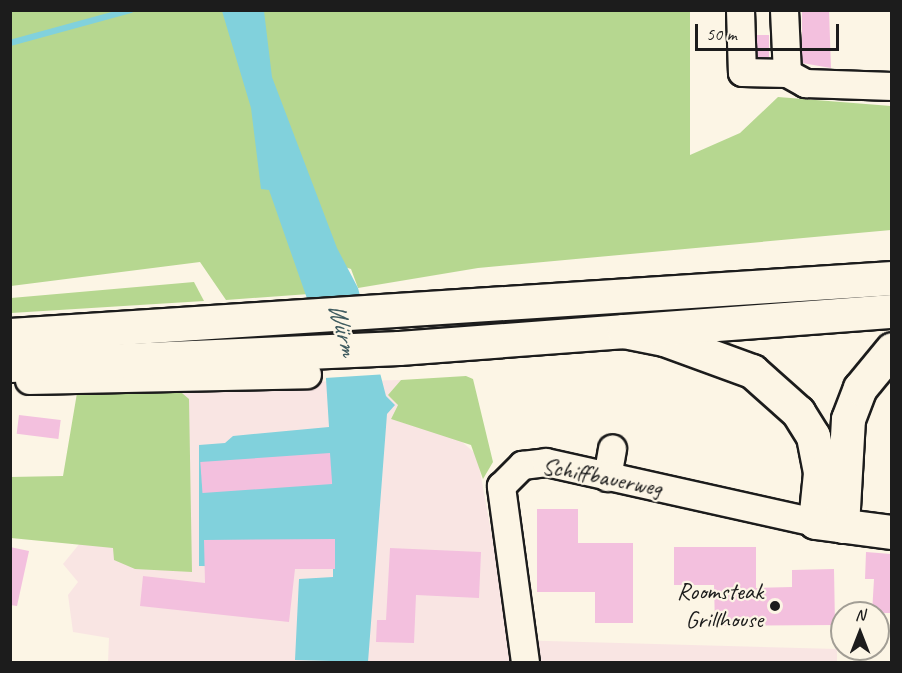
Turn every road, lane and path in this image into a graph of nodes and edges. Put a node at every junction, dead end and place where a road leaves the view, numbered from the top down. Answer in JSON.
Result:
{"nodes":[{"id":1,"x":740,"y":10,"type":"edge"},
{"id":2,"x":784,"y":10,"type":"edge"},
{"id":3,"x":787,"y":73,"type":"junction"},
{"id":4,"x":891,"y":86,"type":"edge"},
{"id":5,"x":891,"y":278,"type":"edge"},
{"id":6,"x":891,"y":311,"type":"edge"},
{"id":7,"x":624,"y":331,"type":"junction"},
{"id":8,"x":10,"y":335,"type":"edge"},
{"id":9,"x":891,"y":349,"type":"edge"},
{"id":10,"x":303,"y":364,"type":"junction"},
{"id":11,"x":10,"y":365,"type":"edge"},
{"id":12,"x":10,"y":380,"type":"edge"},
{"id":13,"x":612,"y":448,"type":"dead end"},
{"id":14,"x":607,"y":477,"type":"junction"},
{"id":15,"x":828,"y":524,"type":"junction"},
{"id":16,"x":891,"y":532,"type":"edge"},
{"id":17,"x":525,"y":663,"type":"edge"}],
"edges":[{"from":1,"to":3,"type":"street"},
{"from":2,"to":3,"type":"street"},
{"from":3,"to":4,"type":"street"},
{"from":5,"to":8,"type":"main road"},
{"from":6,"to":7,"type":"main road"},
{"from":7,"to":10,"type":"main road"},
{"from":7,"to":15,"type":"main road"},
{"from":9,"to":15,"type":"main road"},
{"from":10,"to":11,"type":"main road"},
{"from":10,"to":12,"type":"street"},
{"from":13,"to":14,"type":"street"},
{"from":14,"to":15,"type":"street","name":"Schiffbauerweg"},
{"from":14,"to":17,"type":"street","name":"Schiffbauerweg"},
{"from":15,"to":16,"type":"main road"}]}
